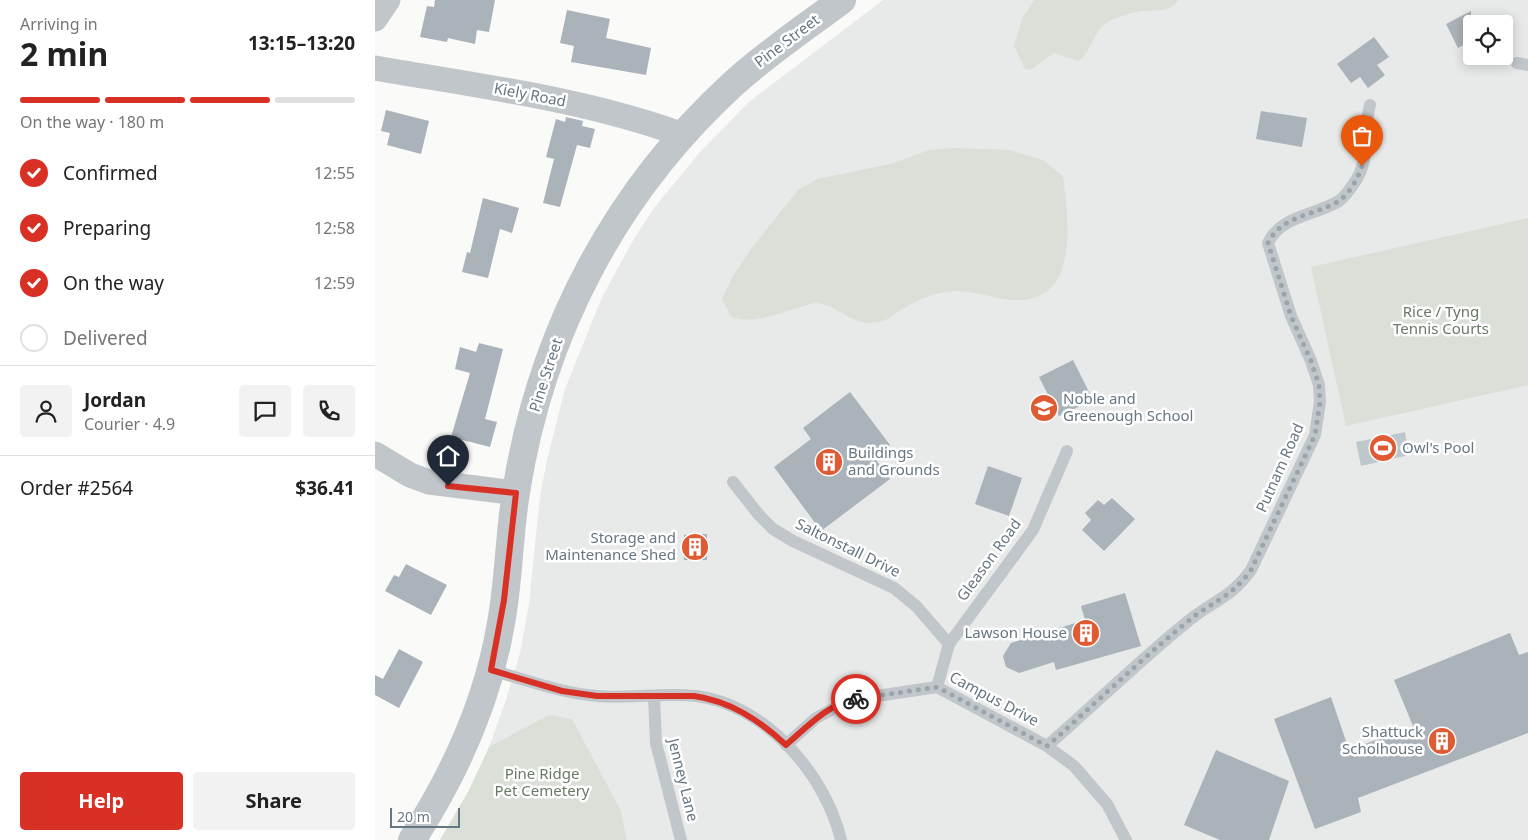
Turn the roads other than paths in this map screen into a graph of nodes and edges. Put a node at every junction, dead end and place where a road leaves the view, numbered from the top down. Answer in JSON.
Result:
{"nodes":[{"id":1,"x":388,"y":0,"type":"edge"},
{"id":2,"x":842,"y":0,"type":"edge"},
{"id":3,"x":375,"y":19,"type":"edge"},
{"id":4,"x":375,"y":68,"type":"edge"},
{"id":5,"x":1370,"y":105,"type":"dead end"},
{"id":6,"x":683,"y":135,"type":"junction"},
{"id":7,"x":1067,"y":450,"type":"dead end"},
{"id":8,"x":375,"y":454,"type":"edge"},
{"id":9,"x":733,"y":482,"type":"dead end"},
{"id":10,"x":516,"y":493,"type":"junction"},
{"id":11,"x":949,"y":644,"type":"junction"},
{"id":12,"x":491,"y":670,"type":"junction"},
{"id":13,"x":937,"y":687,"type":"junction"},
{"id":14,"x":654,"y":697,"type":"junction"},
{"id":15,"x":786,"y":745,"type":"junction"},
{"id":16,"x":1047,"y":746,"type":"junction"},
{"id":17,"x":412,"y":840,"type":"edge"},
{"id":18,"x":681,"y":840,"type":"edge"},
{"id":19,"x":841,"y":840,"type":"edge"},
{"id":20,"x":1126,"y":840,"type":"edge"}],
"edges":[{"from":1,"to":3,"type":"street"},
{"from":2,"to":6,"type":"street","name":"Pine Street"},
{"from":4,"to":6,"type":"street","name":"Kiely Road"},
{"from":5,"to":16,"type":"lane","name":"Putnam Road"},
{"from":6,"to":10,"type":"street","name":"Pine Street"},
{"from":7,"to":11,"type":"lane","name":"Gleason Road"},
{"from":8,"to":10,"type":"street"},
{"from":9,"to":11,"type":"lane","name":"Saltonstall Drive"},
{"from":10,"to":12,"type":"street","name":"Pine Street"},
{"from":11,"to":13,"type":"lane","name":"Gleason Road"},
{"from":12,"to":14,"type":"lane"},
{"from":12,"to":17,"type":"street","name":"Pine Street"},
{"from":13,"to":15,"type":"lane","name":"Campus Drive"},
{"from":13,"to":16,"type":"lane","name":"Campus Drive"},
{"from":14,"to":15,"type":"lane"},
{"from":14,"to":18,"type":"lane","name":"Jenney Lane"},
{"from":15,"to":19,"type":"lane"},
{"from":16,"to":20,"type":"lane","name":"Campus Drive"}]}
